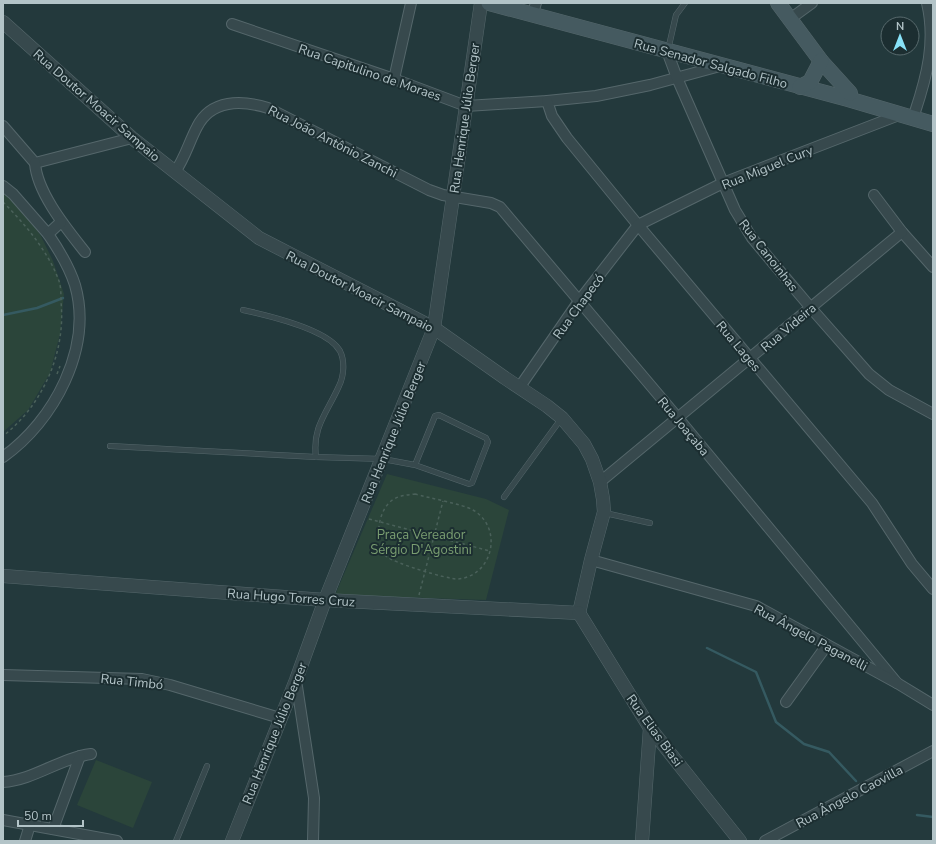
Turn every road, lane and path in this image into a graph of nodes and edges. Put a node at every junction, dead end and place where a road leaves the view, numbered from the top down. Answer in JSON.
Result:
{"nodes":[{"id":1,"x":411,"y":3,"type":"edge"},
{"id":2,"x":481,"y":3,"type":"edge"},
{"id":3,"x":489,"y":3,"type":"edge"},
{"id":4,"x":685,"y":3,"type":"edge"},
{"id":5,"x":778,"y":3,"type":"edge"},
{"id":6,"x":812,"y":3,"type":"edge"},
{"id":7,"x":927,"y":3,"type":"edge"},
{"id":8,"x":534,"y":9,"type":"edge"},
{"id":9,"x":790,"y":19,"type":"junction"},
{"id":10,"x":3,"y":22,"type":"edge"},
{"id":11,"x":232,"y":24,"type":"dead end"},
{"id":12,"x":667,"y":51,"type":"junction"},
{"id":13,"x":821,"y":62,"type":"junction"},
{"id":14,"x":722,"y":65,"type":"junction"},
{"id":15,"x":677,"y":78,"type":"junction"},
{"id":16,"x":394,"y":79,"type":"junction"},
{"id":17,"x":800,"y":87,"type":"junction"},
{"id":18,"x":849,"y":96,"type":"junction"},
{"id":19,"x":547,"y":101,"type":"junction"},
{"id":20,"x":466,"y":106,"type":"junction"},
{"id":21,"x":915,"y":112,"type":"junction"},
{"id":22,"x":899,"y":115,"type":"junction"},
{"id":23,"x":933,"y":116,"type":"edge"},
{"id":24,"x":933,"y":124,"type":"edge"},
{"id":25,"x":3,"y":126,"type":"edge"},
{"id":26,"x":132,"y":138,"type":"junction"},
{"id":27,"x":36,"y":163,"type":"junction"},
{"id":28,"x":175,"y":172,"type":"junction"},
{"id":29,"x":723,"y":183,"type":"junction"},
{"id":30,"x":3,"y":186,"type":"edge"},
{"id":31,"x":874,"y":195,"type":"dead end"},
{"id":32,"x":453,"y":197,"type":"junction"},
{"id":33,"x":3,"y":202,"type":"edge"},
{"id":34,"x":61,"y":222,"type":"junction"},
{"id":35,"x":638,"y":225,"type":"junction"},
{"id":36,"x":902,"y":232,"type":"junction"},
{"id":37,"x":48,"y":234,"type":"junction"},
{"id":38,"x":85,"y":252,"type":"dead end"},
{"id":39,"x":933,"y":267,"type":"edge"},
{"id":40,"x":579,"y":301,"type":"junction"},
{"id":41,"x":811,"y":308,"type":"junction"},
{"id":42,"x":243,"y":310,"type":"dead end"},
{"id":43,"x":434,"y":328,"type":"junction"},
{"id":44,"x":750,"y":359,"type":"junction"},
{"id":45,"x":60,"y":365,"type":"dead end"},
{"id":46,"x":56,"y":378,"type":"dead end"},
{"id":47,"x":519,"y":388,"type":"junction"},
{"id":48,"x":933,"y":414,"type":"edge"},
{"id":49,"x":562,"y":418,"type":"junction"},
{"id":50,"x":678,"y":418,"type":"junction"},
{"id":51,"x":3,"y":436,"type":"edge"},
{"id":52,"x":110,"y":446,"type":"dead end"},
{"id":53,"x":3,"y":457,"type":"edge"},
{"id":54,"x":316,"y":457,"type":"junction"},
{"id":55,"x":383,"y":459,"type":"junction"},
{"id":56,"x":415,"y":465,"type":"junction"},
{"id":57,"x":600,"y":482,"type":"junction"},
{"id":58,"x":504,"y":497,"type":"dead end"},
{"id":59,"x":443,"y":502,"type":"junction"},
{"id":60,"x":604,"y":512,"type":"junction"},
{"id":61,"x":365,"y":518,"type":"dead end"},
{"id":62,"x":381,"y":522,"type":"junction"},
{"id":63,"x":650,"y":523,"type":"dead end"},
{"id":64,"x":433,"y":536,"type":"junction"},
{"id":65,"x":490,"y":551,"type":"junction"},
{"id":66,"x":590,"y":560,"type":"junction"},
{"id":67,"x":425,"y":571,"type":"junction"},
{"id":68,"x":3,"y":576,"type":"edge"},
{"id":69,"x":933,"y":589,"type":"edge"},
{"id":70,"x":325,"y":600,"type":"junction"},
{"id":71,"x":417,"y":605,"type":"junction"},
{"id":72,"x":579,"y":613,"type":"junction"},
{"id":73,"x":827,"y":645,"type":"junction"},
{"id":74,"x":3,"y":674,"type":"edge"},
{"id":75,"x":296,"y":680,"type":"junction"},
{"id":76,"x":897,"y":684,"type":"junction"},
{"id":77,"x":786,"y":702,"type":"dead end"},
{"id":78,"x":933,"y":705,"type":"edge"},
{"id":79,"x":280,"y":718,"type":"junction"},
{"id":80,"x":650,"y":728,"type":"junction"},
{"id":81,"x":933,"y":751,"type":"edge"},
{"id":82,"x":91,"y":754,"type":"dead end"},
{"id":83,"x":80,"y":756,"type":"junction"},
{"id":84,"x":207,"y":766,"type":"dead end"},
{"id":85,"x":3,"y":782,"type":"edge"},
{"id":86,"x":3,"y":820,"type":"edge"},
{"id":87,"x":30,"y":825,"type":"junction"},
{"id":88,"x":53,"y":829,"type":"junction"},
{"id":89,"x":25,"y":841,"type":"edge"},
{"id":90,"x":117,"y":841,"type":"edge"},
{"id":91,"x":176,"y":841,"type":"edge"},
{"id":92,"x":232,"y":841,"type":"edge"},
{"id":93,"x":313,"y":841,"type":"edge"},
{"id":94,"x":642,"y":841,"type":"edge"},
{"id":95,"x":740,"y":841,"type":"edge"},
{"id":96,"x":765,"y":841,"type":"edge"}],
"edges":[{"from":1,"to":16,"type":"street"},
{"from":2,"to":20,"type":"street","name":"Rua Henrique Júlio Berger"},
{"from":3,"to":8,"type":"main road","name":"Rua Senador Salgado Filho"},
{"from":4,"to":12,"type":"lane"},
{"from":5,"to":9,"type":"main road"},
{"from":6,"to":9,"type":"street"},
{"from":7,"to":21,"type":"street"},
{"from":8,"to":12,"type":"main road","name":"Rua Senador Salgado Filho"},
{"from":9,"to":13,"type":"main road"},
{"from":10,"to":26,"type":"street","name":"Rua Doutor Moacir Sampaio"},
{"from":11,"to":16,"type":"street","name":"Rua Capitulino de Moraes"},
{"from":12,"to":14,"type":"main road","name":"Rua Senador Salgado Filho"},
{"from":12,"to":15,"type":"street","name":"Rua Canoinhas"},
{"from":13,"to":17,"type":"main road"},
{"from":13,"to":18,"type":"main road"},
{"from":14,"to":15,"type":"street","name":"Rua Capitulino de Moraes"},
{"from":14,"to":17,"type":"main road","name":"Rua Senador Salgado Filho"},
{"from":15,"to":19,"type":"street","name":"Rua Capitulino de Moraes"},
{"from":15,"to":29,"type":"street","name":"Rua Canoinhas"},
{"from":16,"to":20,"type":"street","name":"Rua Capitulino de Moraes"},
{"from":17,"to":18,"type":"main road","name":"Rua Senador Salgado Filho"},
{"from":18,"to":21,"type":"main road","name":"Rua Senador Salgado Filho"},
{"from":18,"to":22,"type":"main road","name":"Rua Senador Salgado Filho"},
{"from":19,"to":20,"type":"street","name":"Rua Capitulino de Moraes"},
{"from":19,"to":35,"type":"street","name":"Rua Lages"},
{"from":20,"to":32,"type":"street","name":"Rua Henrique Júlio Berger"},
{"from":21,"to":23,"type":"main road","name":"Rua Senador Salgado Filho"},
{"from":22,"to":24,"type":"main road","name":"Rua Senador Salgado Filho"},
{"from":22,"to":29,"type":"street","name":"Rua Miguel Cury"},
{"from":25,"to":27,"type":"street"},
{"from":26,"to":27,"type":"street"},
{"from":26,"to":28,"type":"street","name":"Rua Doutor Moacir Sampaio"},
{"from":27,"to":34,"type":"street"},
{"from":28,"to":32,"type":"street","name":"Rua João Antônio Zanchi"},
{"from":28,"to":43,"type":"street","name":"Rua Doutor Moacir Sampaio"},
{"from":29,"to":35,"type":"street","name":"Rua Miguel Cury"},
{"from":29,"to":41,"type":"street","name":"Rua Canoinhas"},
{"from":30,"to":37,"type":"street"},
{"from":31,"to":36,"type":"street"},
{"from":32,"to":40,"type":"street","name":"Rua Joaçaba"},
{"from":32,"to":43,"type":"street","name":"Rua Henrique Júlio Berger"},
{"from":33,"to":51,"type":"path"},
{"from":34,"to":37,"type":"street"},
{"from":34,"to":38,"type":"street"},
{"from":35,"to":40,"type":"street","name":"Rua Chapecó"},
{"from":35,"to":44,"type":"street","name":"Rua Lages"},
{"from":36,"to":39,"type":"street"},
{"from":36,"to":41,"type":"street","name":"Rua Videira"},
{"from":37,"to":53,"type":"street"},
{"from":40,"to":47,"type":"street","name":"Rua Chapecó"},
{"from":40,"to":50,"type":"street","name":"Rua Joaçaba"},
{"from":41,"to":44,"type":"street","name":"Rua Videira"},
{"from":41,"to":48,"type":"street","name":"Rua Canoinhas"},
{"from":42,"to":54,"type":"lane"},
{"from":43,"to":47,"type":"street","name":"Rua Doutor Moacir Sampaio"},
{"from":43,"to":55,"type":"street","name":"Rua Henrique Júlio Berger"},
{"from":44,"to":50,"type":"street","name":"Rua Videira"},
{"from":44,"to":69,"type":"street","name":"Rua Lages"},
{"from":45,"to":46,"type":"path"},
{"from":47,"to":49,"type":"street","name":"Rua Doutor Moacir Sampaio"},
{"from":49,"to":57,"type":"street","name":"Rua Doutor Moacir Sampaio"},
{"from":49,"to":58,"type":"lane"},
{"from":50,"to":57,"type":"street","name":"Rua Videira"},
{"from":50,"to":76,"type":"street","name":"Rua Joaçaba"},
{"from":52,"to":54,"type":"lane"},
{"from":54,"to":55,"type":"lane"},
{"from":55,"to":56,"type":"lane"},
{"from":55,"to":70,"type":"street","name":"Rua Henrique Júlio Berger"},
{"from":56,"to":56,"type":"lane"},
{"from":57,"to":60,"type":"street","name":"Rua Doutor Moacir Sampaio"},
{"from":59,"to":62,"type":"path"},
{"from":59,"to":64,"type":"path"},
{"from":59,"to":65,"type":"path"},
{"from":60,"to":63,"type":"lane"},
{"from":60,"to":66,"type":"street","name":"Rua Doutor Moacir Sampaio"},
{"from":61,"to":62,"type":"path"},
{"from":62,"to":64,"type":"path"},
{"from":62,"to":67,"type":"path"},
{"from":64,"to":65,"type":"path"},
{"from":64,"to":67,"type":"path"},
{"from":65,"to":67,"type":"path"},
{"from":66,"to":72,"type":"street","name":"Rua Doutor Moacir Sampaio"},
{"from":66,"to":73,"type":"street","name":"Rua Ângelo Paganelli"},
{"from":67,"to":71,"type":"path"},
{"from":68,"to":70,"type":"street","name":"Rua Hugo Torres Cruz"},
{"from":70,"to":71,"type":"street","name":"Rua Hugo Torres Cruz"},
{"from":70,"to":75,"type":"street","name":"Rua Henrique Júlio Berger"},
{"from":71,"to":72,"type":"street","name":"Rua Hugo Torres Cruz"},
{"from":72,"to":80,"type":"street","name":"Rua Elias Biasi"},
{"from":73,"to":76,"type":"street","name":"Rua Ângelo Paganelli"},
{"from":73,"to":77,"type":"street"},
{"from":74,"to":79,"type":"street","name":"Rua Timbó"},
{"from":75,"to":79,"type":"street","name":"Rua Henrique Júlio Berger"},
{"from":75,"to":93,"type":"street"},
{"from":76,"to":78,"type":"street","name":"Rua Ângelo Paganelli"},
{"from":79,"to":92,"type":"street","name":"Rua Henrique Júlio Berger"},
{"from":80,"to":94,"type":"street"},
{"from":80,"to":95,"type":"street","name":"Rua Elias Biasi"},
{"from":81,"to":96,"type":"street","name":"Rua Ângelo Caovilla"},
{"from":82,"to":83,"type":"street"},
{"from":83,"to":85,"type":"street"},
{"from":83,"to":88,"type":"street"},
{"from":84,"to":91,"type":"lane"},
{"from":86,"to":87,"type":"street"},
{"from":87,"to":88,"type":"street"},
{"from":87,"to":89,"type":"street"},
{"from":88,"to":90,"type":"street"}]}
